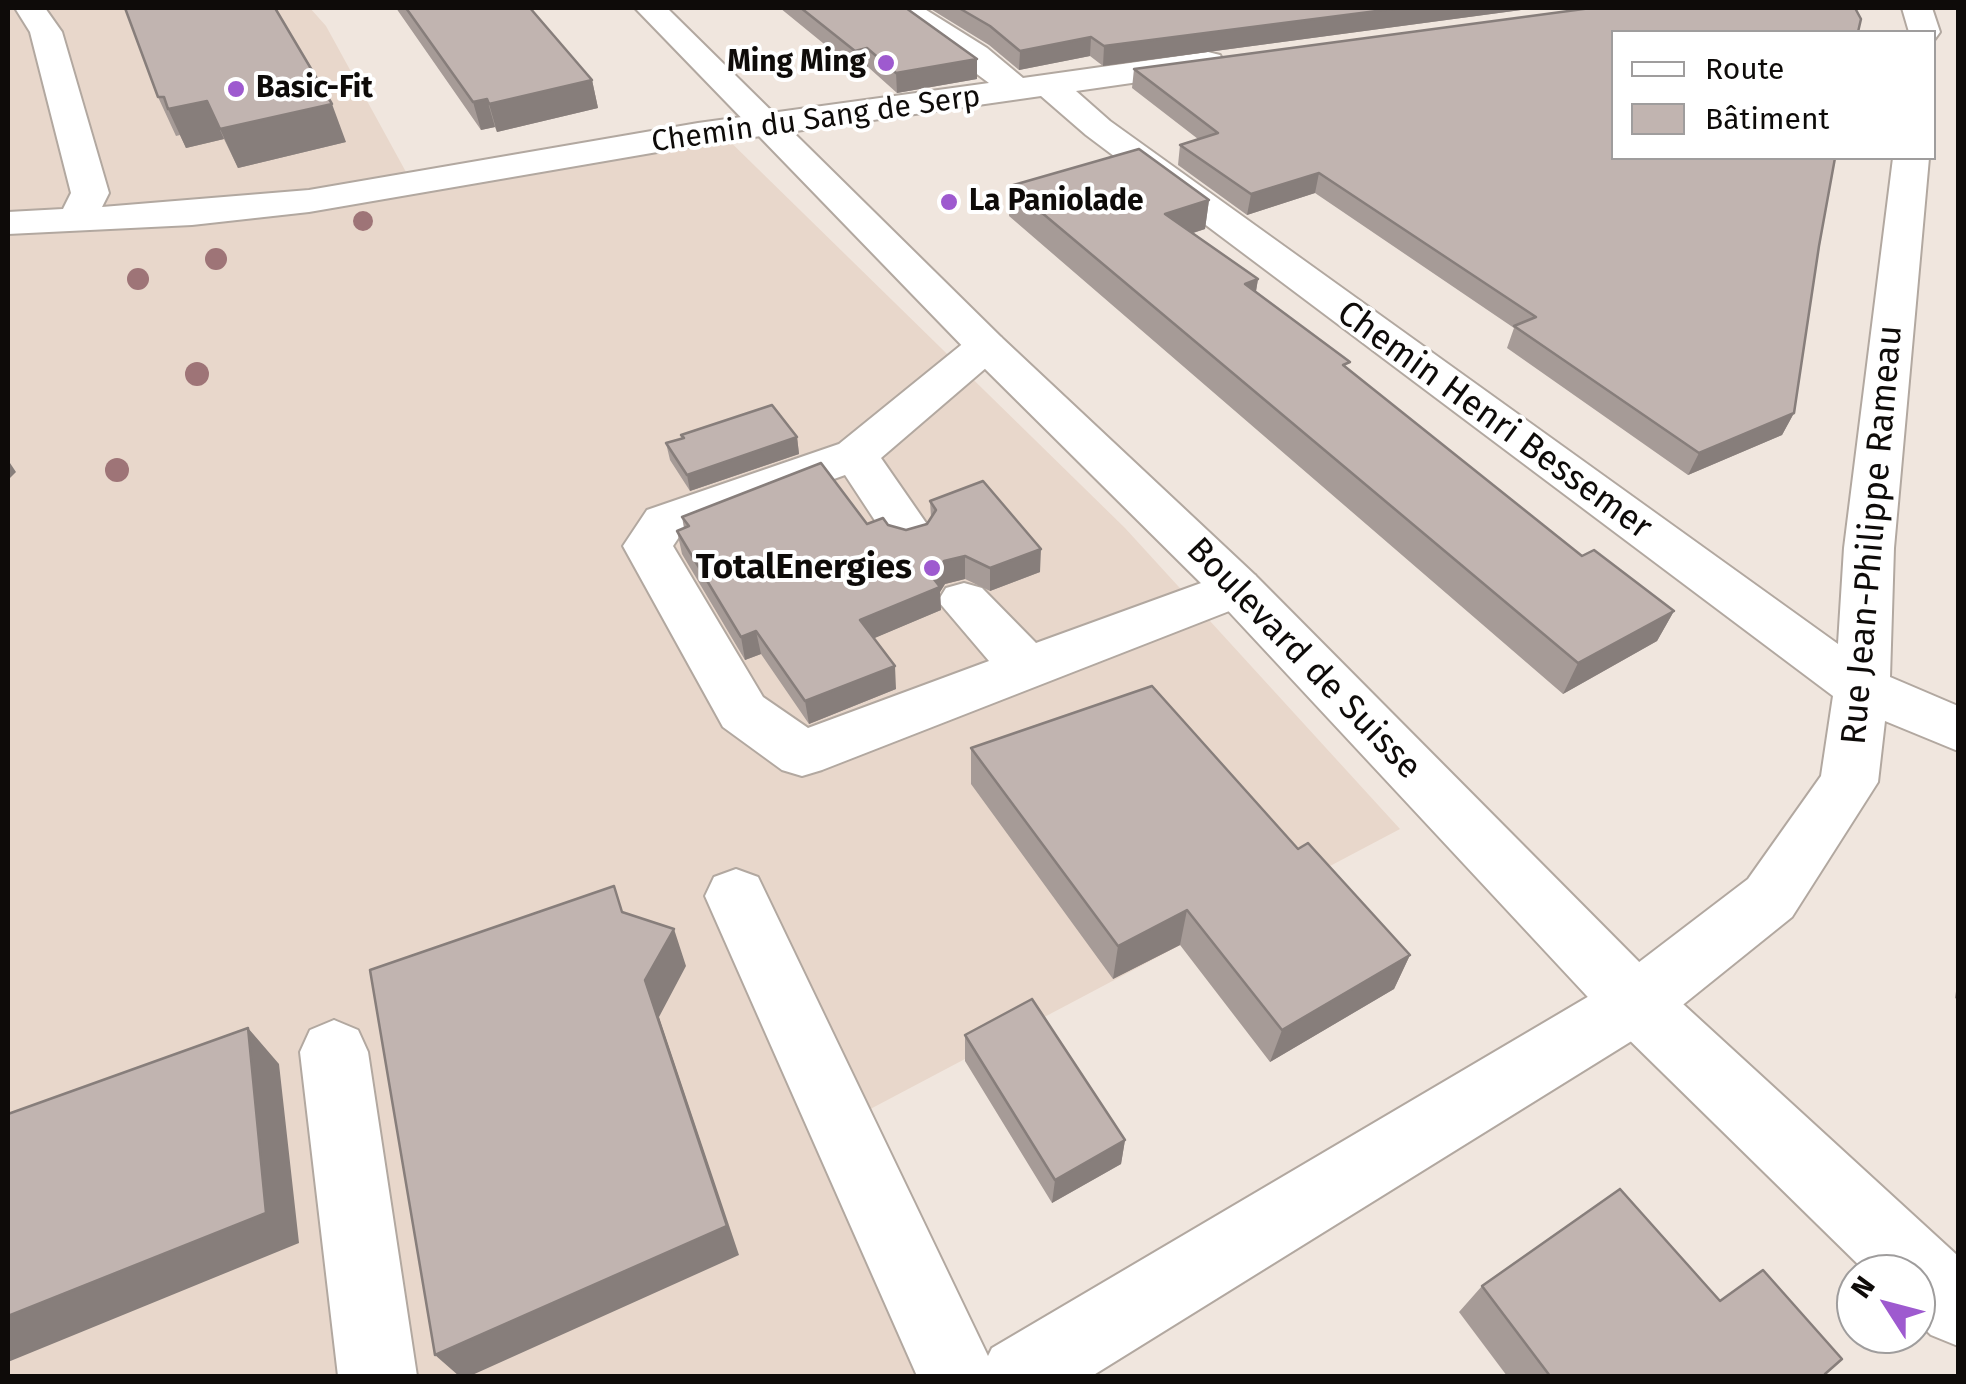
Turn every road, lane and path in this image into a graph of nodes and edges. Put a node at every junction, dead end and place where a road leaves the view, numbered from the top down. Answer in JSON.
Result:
{"nodes":[{"id":1,"x":30,"y":8,"type":"edge"},
{"id":2,"x":650,"y":8,"type":"edge"},
{"id":3,"x":903,"y":8,"type":"edge"},
{"id":4,"x":1240,"y":58,"type":"edge"},
{"id":5,"x":1033,"y":88,"type":"junction"},
{"id":6,"x":766,"y":126,"type":"junction"},
{"id":7,"x":1911,"y":160,"type":"edge"},
{"id":8,"x":76,"y":220,"type":"junction"},
{"id":9,"x":8,"y":223,"type":"edge"},
{"id":10,"x":986,"y":346,"type":"junction"},
{"id":11,"x":855,"y":455,"type":"junction"},
{"id":12,"x":908,"y":532,"type":"edge"},
{"id":13,"x":1237,"y":588,"type":"junction"},
{"id":14,"x":964,"y":600,"type":"dead end"},
{"id":15,"x":1026,"y":668,"type":"junction"},
{"id":16,"x":1862,"y":688,"type":"junction"},
{"id":17,"x":1958,"y":730,"type":"edge"},
{"id":18,"x":736,"y":896,"type":"dead end"},
{"id":19,"x":1636,"y":1002,"type":"junction"},
{"id":20,"x":334,"y":1052,"type":"dead end"},
{"id":21,"x":1958,"y":1308,"type":"edge"},
{"id":22,"x":378,"y":1376,"type":"edge"},
{"id":23,"x":957,"y":1376,"type":"edge"},
{"id":24,"x":1020,"y":1376,"type":"edge"}],
"edges":[{"from":1,"to":8,"type":"street"},
{"from":2,"to":6,"type":"street","name":"Boulevard de Suisse"},
{"from":3,"to":5,"type":"street","name":"Chemin Henri Bessemer"},
{"from":4,"to":5,"type":"street","name":"Chemin du Sang de Serp"},
{"from":5,"to":6,"type":"street","name":"Chemin du Sang de Serp"},
{"from":5,"to":16,"type":"street","name":"Chemin Henri Bessemer"},
{"from":6,"to":8,"type":"street","name":"Chemin du Sang de Serp"},
{"from":6,"to":10,"type":"street","name":"Boulevard de Suisse"},
{"from":7,"to":16,"type":"street","name":"Rue Jean-Philippe Rameau"},
{"from":8,"to":9,"type":"street","name":"Chemin du Sang de Serp"},
{"from":10,"to":11,"type":"street"},
{"from":10,"to":13,"type":"street","name":"Boulevard de Suisse"},
{"from":11,"to":12,"type":"street"},
{"from":11,"to":15,"type":"street"},
{"from":13,"to":15,"type":"street"},
{"from":13,"to":19,"type":"street","name":"Boulevard de Suisse"},
{"from":14,"to":15,"type":"street"},
{"from":16,"to":17,"type":"street","name":"Chemin Henri Bessemer"},
{"from":16,"to":19,"type":"street","name":"Rue Jean-Philippe Rameau"},
{"from":18,"to":23,"type":"street"},
{"from":19,"to":21,"type":"street","name":"Boulevard de Suisse"},
{"from":19,"to":24,"type":"street","name":"Rue Jean-Philippe Rameau"},
{"from":20,"to":22,"type":"street"}]}
